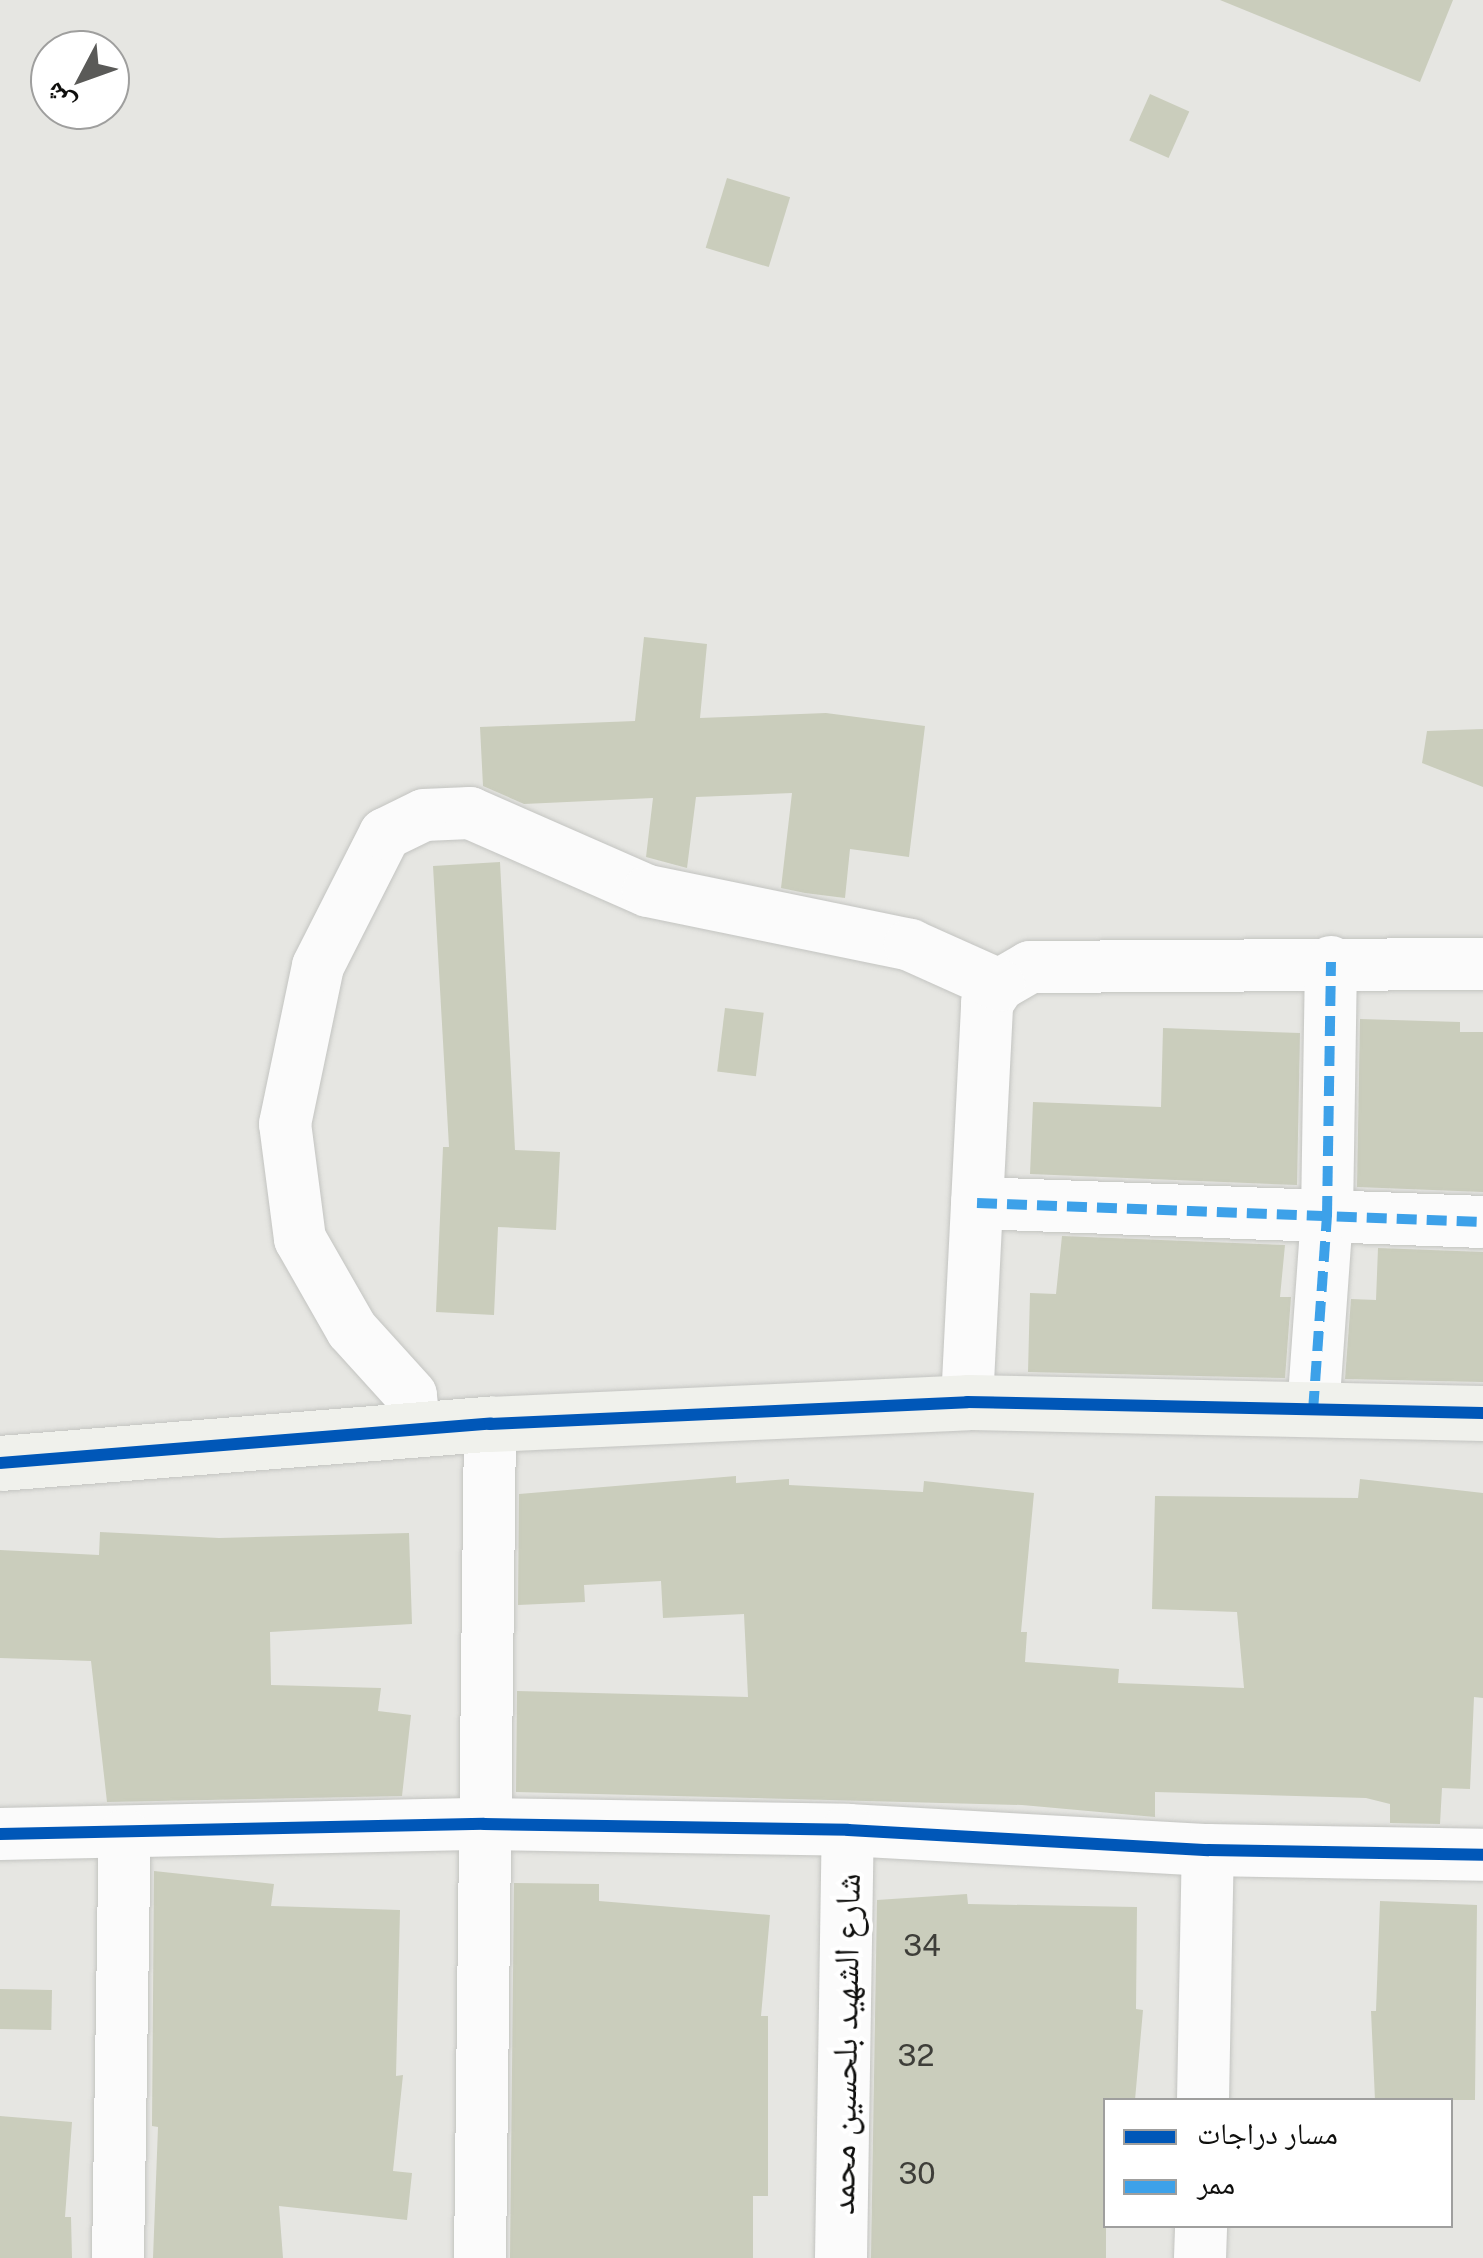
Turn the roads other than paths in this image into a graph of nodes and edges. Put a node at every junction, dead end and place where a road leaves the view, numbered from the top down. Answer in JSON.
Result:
{"nodes":[{"id":1,"x":1330,"y":962,"type":"junction"},
{"id":2,"x":1483,"y":964,"type":"edge"},
{"id":3,"x":998,"y":986,"type":"junction"},
{"id":4,"x":977,"y":1202,"type":"junction"},
{"id":5,"x":1328,"y":1216,"type":"junction"},
{"id":6,"x":1483,"y":1222,"type":"edge"},
{"id":7,"x":968,"y":1402,"type":"junction"},
{"id":8,"x":1313,"y":1411,"type":"junction"},
{"id":9,"x":1483,"y":1413,"type":"edge"},
{"id":10,"x":490,"y":1424,"type":"junction"},
{"id":11,"x":415,"y":1430,"type":"junction"},
{"id":12,"x":0,"y":1463,"type":"edge"},
{"id":13,"x":484,"y":1824,"type":"junction"},
{"id":14,"x":848,"y":1830,"type":"junction"},
{"id":15,"x":0,"y":1834,"type":"edge"},
{"id":16,"x":125,"y":1835,"type":"junction"},
{"id":17,"x":1208,"y":1850,"type":"junction"},
{"id":18,"x":1483,"y":1854,"type":"edge"},
{"id":19,"x":1203,"y":2098,"type":"edge"},
{"id":20,"x":1201,"y":2228,"type":"edge"},
{"id":21,"x":118,"y":2258,"type":"edge"},
{"id":22,"x":480,"y":2258,"type":"edge"},
{"id":23,"x":841,"y":2258,"type":"edge"},
{"id":24,"x":1200,"y":2258,"type":"edge"}],
"edges":[{"from":1,"to":2,"type":"street"},
{"from":1,"to":3,"type":"street"},
{"from":1,"to":5,"type":"street"},
{"from":3,"to":4,"type":"street"},
{"from":3,"to":11,"type":"street"},
{"from":4,"to":5,"type":"street"},
{"from":4,"to":7,"type":"street"},
{"from":5,"to":6,"type":"street"},
{"from":5,"to":8,"type":"street"},
{"from":7,"to":8,"type":"street"},
{"from":7,"to":10,"type":"street"},
{"from":8,"to":9,"type":"street"},
{"from":10,"to":11,"type":"street"},
{"from":10,"to":13,"type":"street"},
{"from":11,"to":12,"type":"street"},
{"from":13,"to":14,"type":"street"},
{"from":13,"to":16,"type":"street"},
{"from":13,"to":22,"type":"street"},
{"from":14,"to":17,"type":"street"},
{"from":14,"to":23,"type":"street","name":"شارع الشهيد بلحسين محمد"},
{"from":15,"to":16,"type":"street"},
{"from":16,"to":21,"type":"street"},
{"from":17,"to":18,"type":"street"},
{"from":17,"to":19,"type":"street"},
{"from":20,"to":24,"type":"street"}]}
